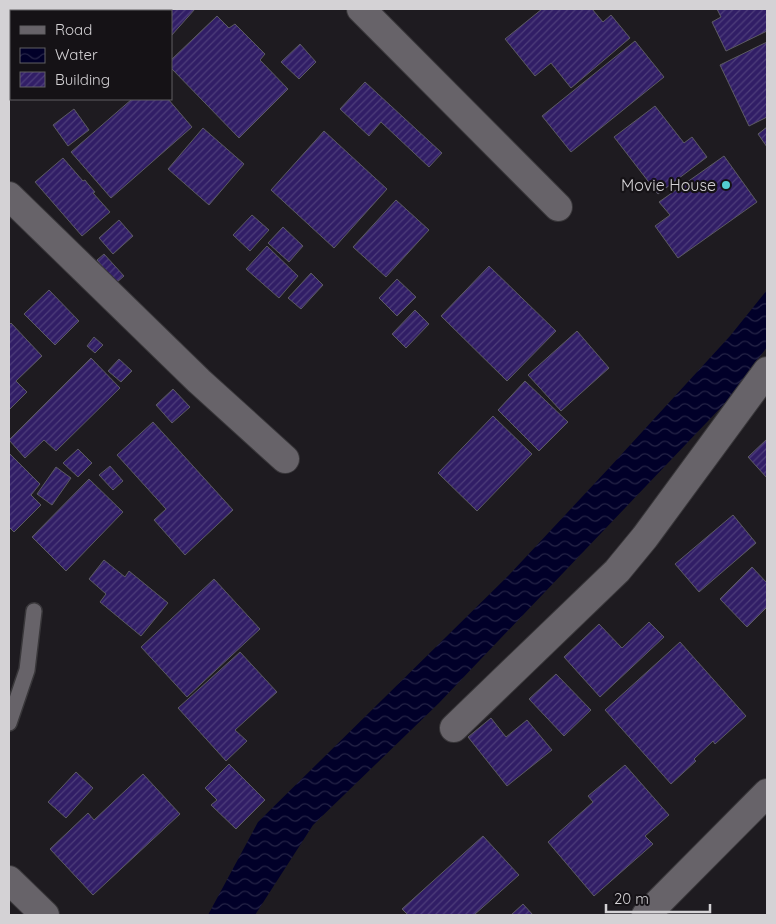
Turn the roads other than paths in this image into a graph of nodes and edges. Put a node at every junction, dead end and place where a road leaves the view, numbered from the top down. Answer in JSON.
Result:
{"nodes":[{"id":1,"x":361,"y":9,"type":"edge"},
{"id":2,"x":9,"y":196,"type":"edge"},
{"id":3,"x":558,"y":207,"type":"dead end"},
{"id":4,"x":767,"y":371,"type":"edge"},
{"id":5,"x":285,"y":459,"type":"dead end"},
{"id":6,"x":34,"y":611,"type":"dead end"},
{"id":7,"x":9,"y":723,"type":"edge"},
{"id":8,"x":454,"y":728,"type":"dead end"},
{"id":9,"x":767,"y":793,"type":"edge"},
{"id":10,"x":9,"y":880,"type":"edge"},
{"id":11,"x":45,"y":915,"type":"edge"},
{"id":12,"x":646,"y":915,"type":"edge"}],
"edges":[{"from":1,"to":3,"type":"street"},
{"from":2,"to":5,"type":"street"},
{"from":4,"to":8,"type":"street"},
{"from":6,"to":7,"type":"lane"},
{"from":9,"to":12,"type":"street"},
{"from":10,"to":11,"type":"street"}]}
